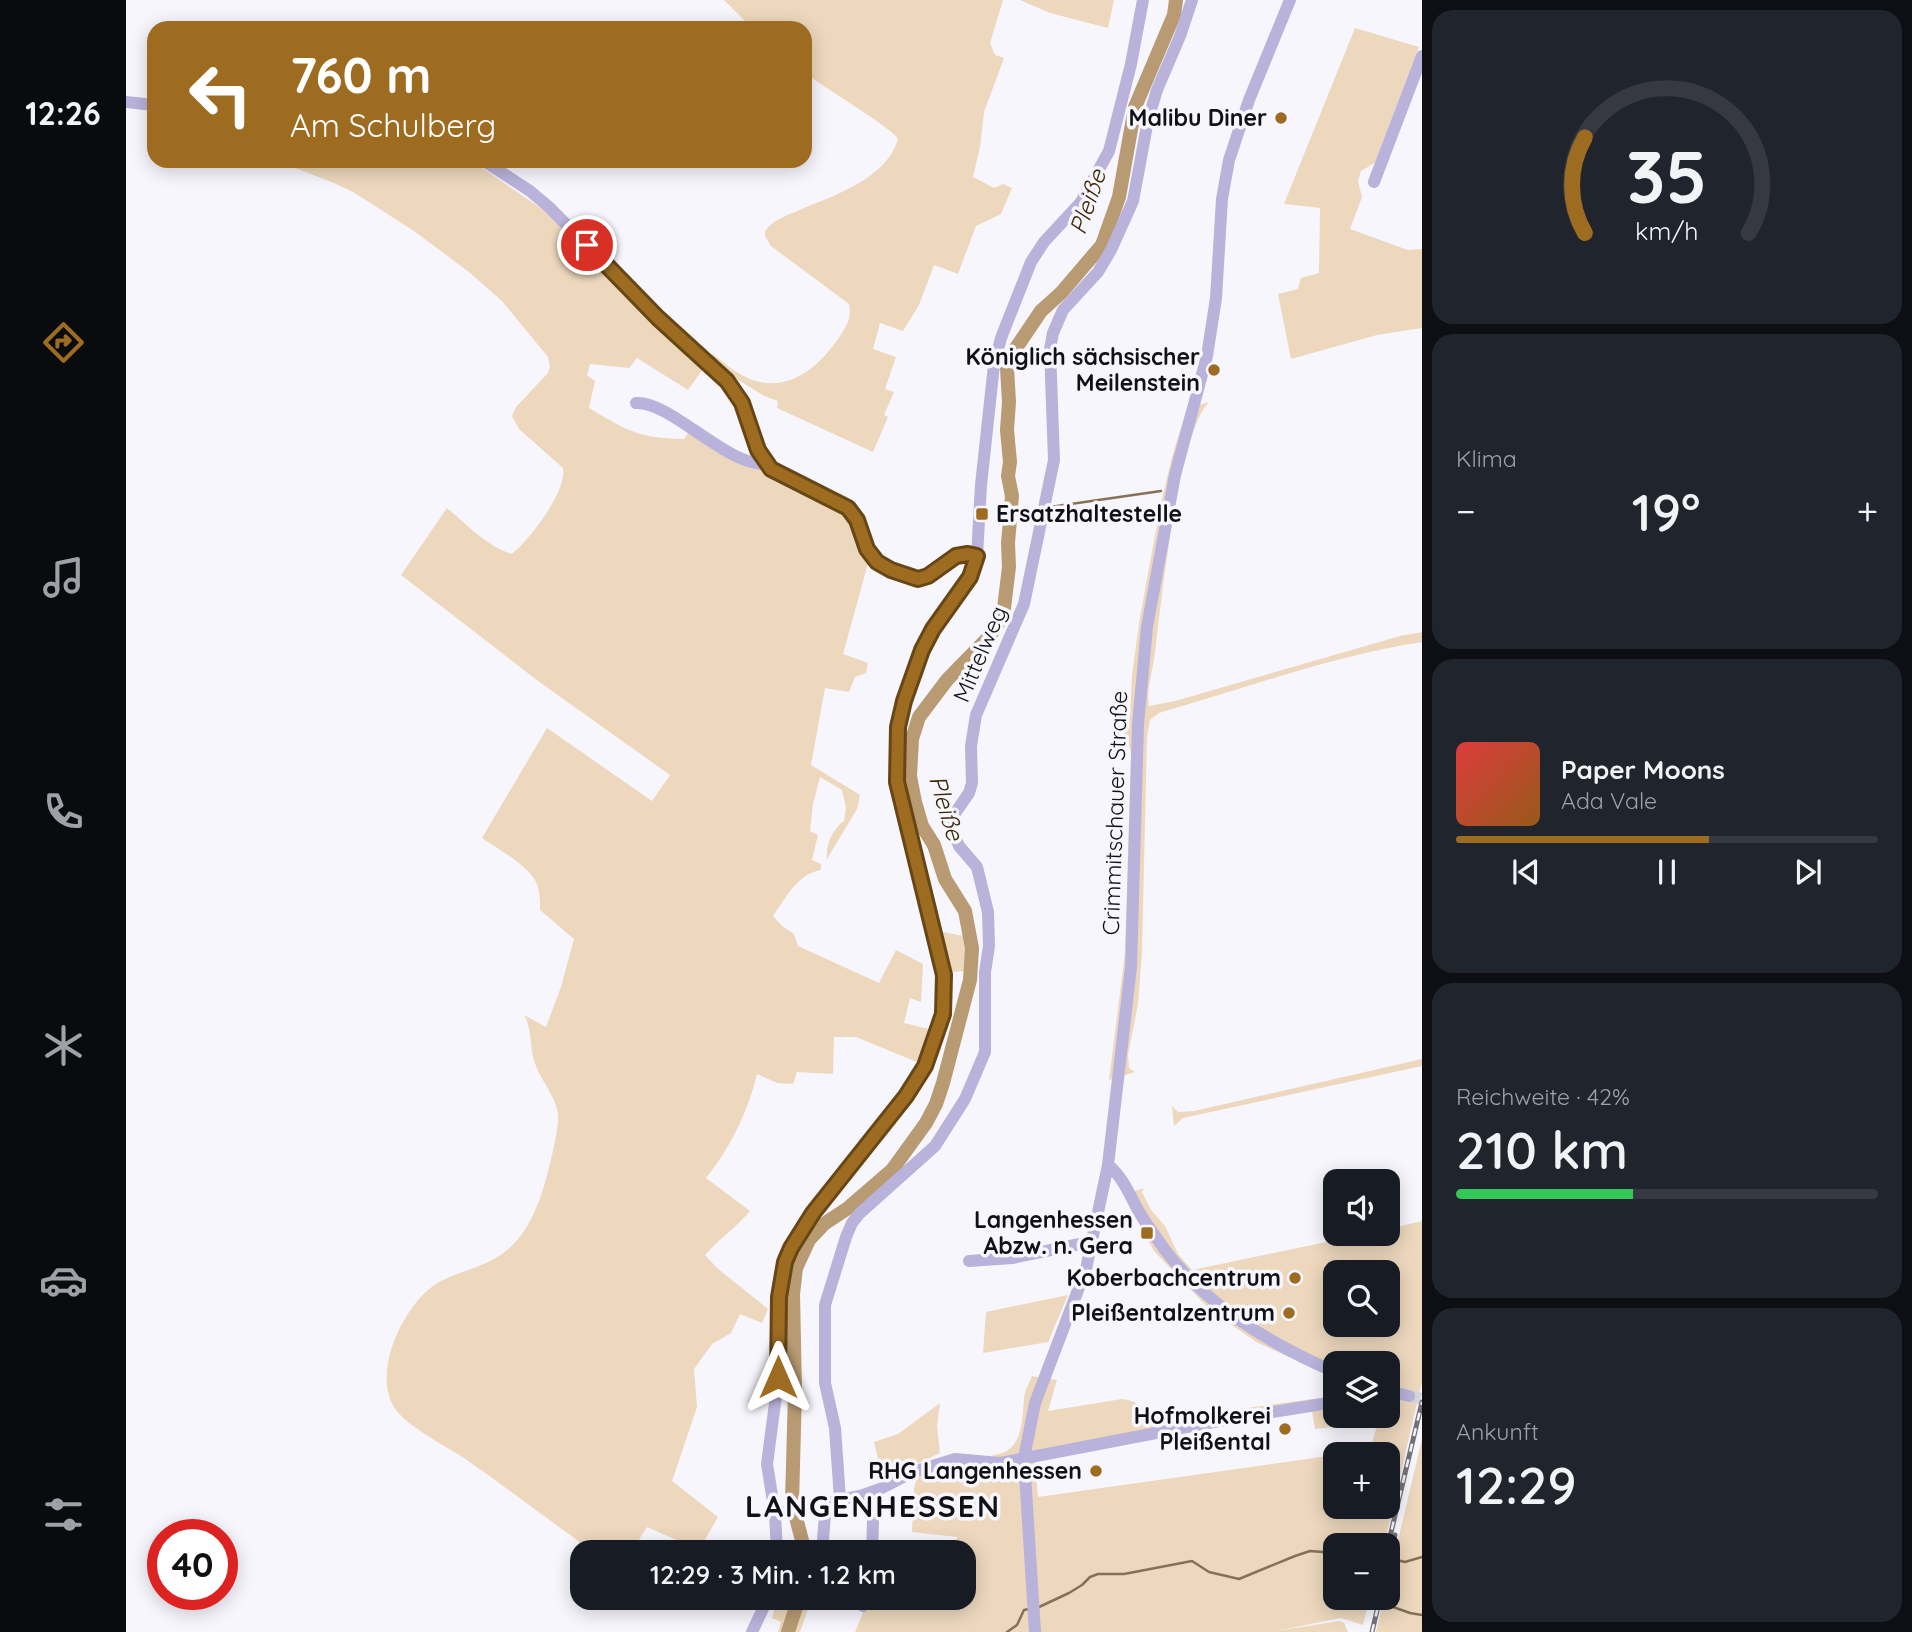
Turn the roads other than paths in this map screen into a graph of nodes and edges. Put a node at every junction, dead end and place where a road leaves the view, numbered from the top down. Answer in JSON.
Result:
{"nodes":[{"id":1,"x":1143,"y":0,"type":"edge"},
{"id":2,"x":1192,"y":0,"type":"edge"},
{"id":3,"x":1290,"y":0,"type":"edge"},
{"id":4,"x":1422,"y":55,"type":"edge"},
{"id":5,"x":126,"y":102,"type":"edge"},
{"id":6,"x":147,"y":104,"type":"edge"},
{"id":7,"x":495,"y":168,"type":"edge"},
{"id":8,"x":1374,"y":182,"type":"dead end"},
{"id":9,"x":636,"y":403,"type":"dead end"},
{"id":10,"x":766,"y":464,"type":"junction"},
{"id":11,"x":977,"y":556,"type":"junction"},
{"id":12,"x":1108,"y":1166,"type":"junction"},
{"id":13,"x":1092,"y":1244,"type":"junction"},
{"id":14,"x":969,"y":1261,"type":"dead end"},
{"id":15,"x":1323,"y":1367,"type":"edge"},
{"id":16,"x":1400,"y":1394,"type":"edge"},
{"id":17,"x":1409,"y":1396,"type":"tunnel mouth"},
{"id":18,"x":1323,"y":1404,"type":"edge"},
{"id":19,"x":1024,"y":1458,"type":"junction"},
{"id":20,"x":874,"y":1491,"type":"junction"},
{"id":21,"x":833,"y":1500,"type":"junction"},
{"id":22,"x":780,"y":1513,"type":"junction"},
{"id":23,"x":778,"y":1540,"type":"edge"},
{"id":24,"x":825,"y":1540,"type":"edge"},
{"id":25,"x":872,"y":1540,"type":"edge"},
{"id":26,"x":762,"y":1610,"type":"edge"},
{"id":27,"x":752,"y":1632,"type":"edge"},
{"id":28,"x":1035,"y":1632,"type":"edge"}],
"edges":[{"from":1,"to":11,"type":"street"},
{"from":2,"to":21,"type":"street","name":"Mittelweg"},
{"from":3,"to":12,"type":"street","name":"Crimmitschauer Straße"},
{"from":4,"to":8,"type":"street"},
{"from":5,"to":6,"type":"street"},
{"from":7,"to":10,"type":"street"},
{"from":9,"to":10,"type":"street"},
{"from":10,"to":11,"type":"street"},
{"from":11,"to":22,"type":"street"},
{"from":12,"to":13,"type":"street","name":"Crimmitschauer Straße"},
{"from":12,"to":15,"type":"street"},
{"from":13,"to":14,"type":"street"},
{"from":13,"to":19,"type":"street","name":"Crimmitschauer Straße"},
{"from":16,"to":17,"type":"street"},
{"from":18,"to":19,"type":"street"},
{"from":19,"to":20,"type":"street"},
{"from":19,"to":28,"type":"street","name":"Crimmitschauer Straße"},
{"from":20,"to":21,"type":"street"},
{"from":20,"to":25,"type":"street"},
{"from":21,"to":22,"type":"street"},
{"from":21,"to":24,"type":"street","name":"Mittelweg"},
{"from":22,"to":23,"type":"street"},
{"from":26,"to":27,"type":"street"}]}
